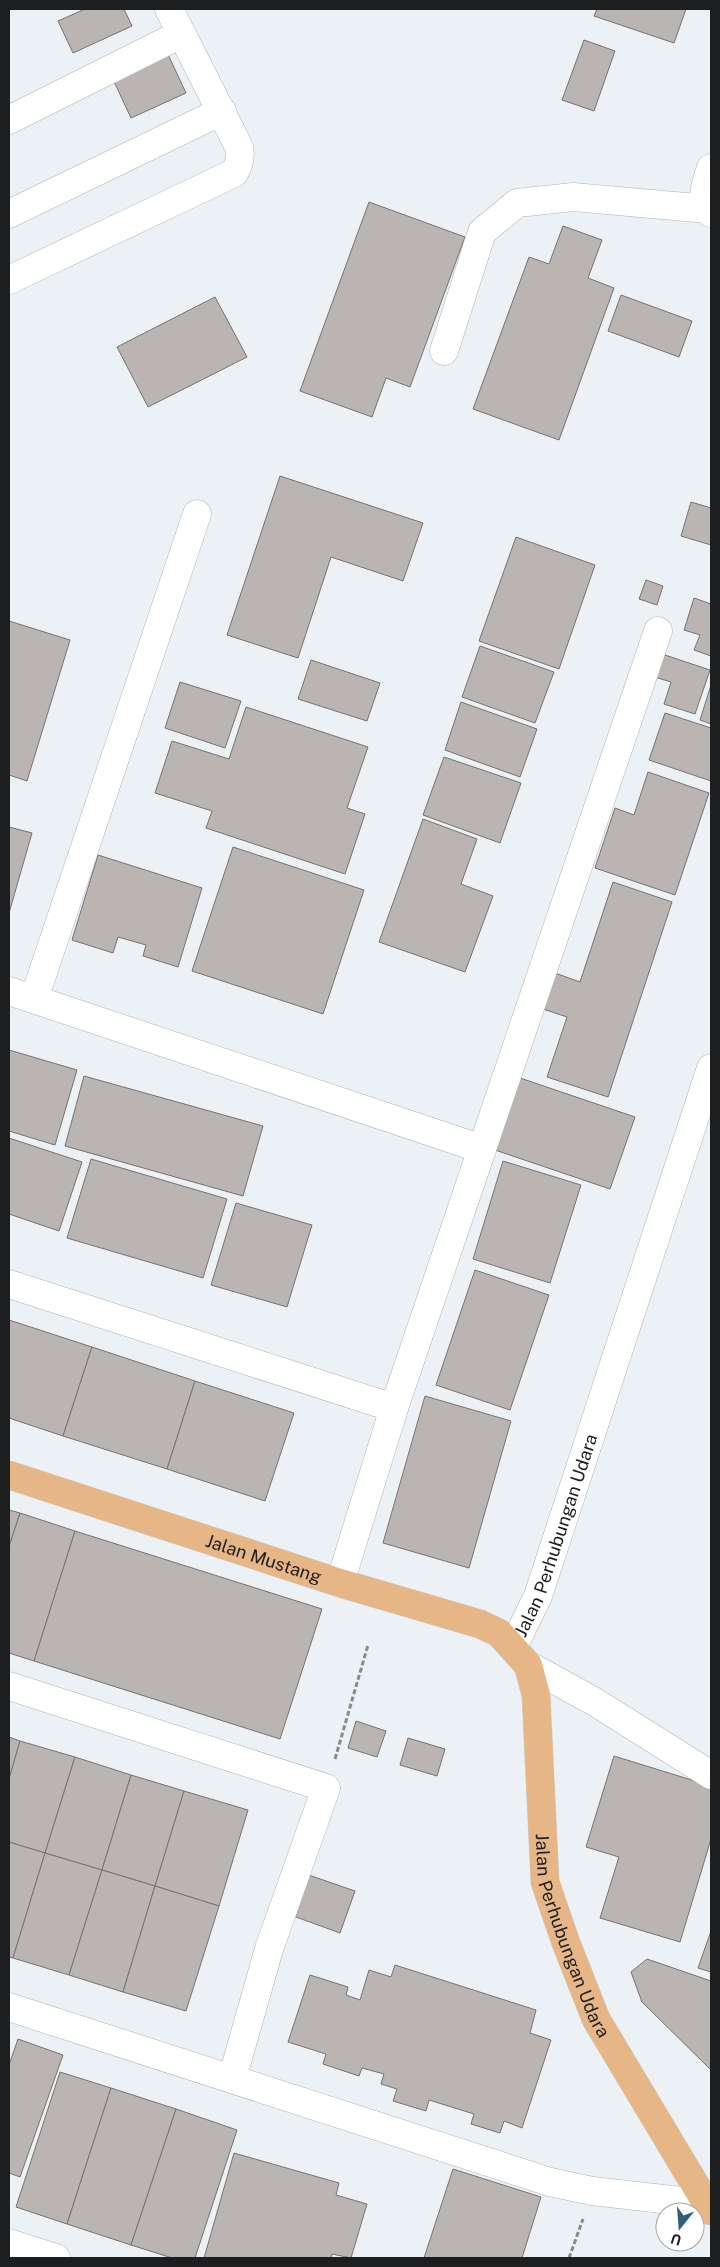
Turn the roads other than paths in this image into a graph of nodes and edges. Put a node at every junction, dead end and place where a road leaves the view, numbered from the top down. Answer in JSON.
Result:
{"nodes":[{"id":1,"x":169,"y":9,"type":"edge"},
{"id":2,"x":181,"y":34,"type":"junction"},
{"id":3,"x":222,"y":111,"type":"junction"},
{"id":4,"x":9,"y":120,"type":"edge"},
{"id":5,"x":711,"y":168,"type":"edge"},
{"id":6,"x":710,"y":211,"type":"edge"},
{"id":7,"x":9,"y":214,"type":"edge"},
{"id":8,"x":9,"y":280,"type":"edge"},
{"id":9,"x":444,"y":351,"type":"dead end"},
{"id":10,"x":196,"y":514,"type":"dead end"},
{"id":11,"x":658,"y":631,"type":"dead end"},
{"id":12,"x":21,"y":995,"type":"edge"},
{"id":13,"x":711,"y":1068,"type":"edge"},
{"id":14,"x":482,"y":1149,"type":"junction"},
{"id":15,"x":9,"y":1284,"type":"edge"},
{"id":16,"x":394,"y":1408,"type":"junction"},
{"id":17,"x":9,"y":1475,"type":"edge"},
{"id":18,"x":340,"y":1582,"type":"junction"},
{"id":19,"x":520,"y":1656,"type":"junction"},
{"id":20,"x":9,"y":1686,"type":"edge"},
{"id":21,"x":711,"y":1775,"type":"edge"},
{"id":22,"x":9,"y":2007,"type":"edge"},
{"id":23,"x":232,"y":2079,"type":"junction"},
{"id":24,"x":709,"y":2208,"type":"edge"},
{"id":25,"x":9,"y":2243,"type":"edge"},
{"id":26,"x":56,"y":2258,"type":"edge"}],
"edges":[{"from":1,"to":2,"type":"street"},
{"from":2,"to":3,"type":"street"},
{"from":2,"to":4,"type":"street"},
{"from":3,"to":7,"type":"street"},
{"from":3,"to":8,"type":"street"},
{"from":5,"to":6,"type":"street"},
{"from":6,"to":9,"type":"street"},
{"from":10,"to":12,"type":"street"},
{"from":11,"to":14,"type":"street"},
{"from":12,"to":14,"type":"street"},
{"from":13,"to":19,"type":"street","name":"Jalan Perhubungan Udara"},
{"from":14,"to":16,"type":"street"},
{"from":15,"to":16,"type":"street"},
{"from":16,"to":18,"type":"street"},
{"from":17,"to":18,"type":"main road","name":"Jalan Mustang"},
{"from":18,"to":19,"type":"main road","name":"Jalan Mustang"},
{"from":19,"to":21,"type":"street"},
{"from":19,"to":24,"type":"main road","name":"Jalan Perhubungan Udara"},
{"from":20,"to":23,"type":"street"},
{"from":22,"to":23,"type":"street"},
{"from":23,"to":24,"type":"street"},
{"from":25,"to":26,"type":"street"}]}
